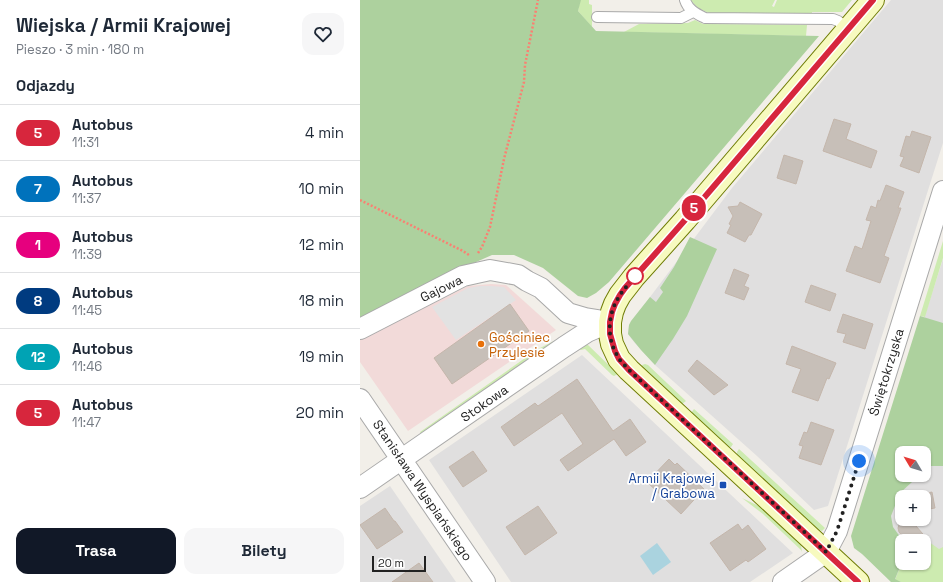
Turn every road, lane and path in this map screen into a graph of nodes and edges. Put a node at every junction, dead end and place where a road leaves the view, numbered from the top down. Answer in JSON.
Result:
{"nodes":[{"id":1,"x":538,"y":0,"type":"edge"},
{"id":2,"x":685,"y":0,"type":"edge"},
{"id":3,"x":873,"y":0,"type":"edge"},
{"id":4,"x":693,"y":12,"type":"junction"},
{"id":5,"x":597,"y":17,"type":"dead end"},
{"id":6,"x":848,"y":28,"type":"junction"},
{"id":7,"x":943,"y":191,"type":"edge"},
{"id":8,"x":360,"y":200,"type":"edge"},
{"id":9,"x":610,"y":322,"type":"junction"},
{"id":10,"x":360,"y":329,"type":"edge"},
{"id":11,"x":360,"y":399,"type":"edge"},
{"id":12,"x":402,"y":460,"type":"junction"},
{"id":13,"x":360,"y":488,"type":"edge"},
{"id":14,"x":826,"y":552,"type":"junction"},
{"id":15,"x":485,"y":582,"type":"edge"},
{"id":16,"x":783,"y":582,"type":"edge"},
{"id":17,"x":858,"y":582,"type":"edge"}],
"edges":[{"from":1,"to":8,"type":"path"},
{"from":2,"to":4,"type":"lane"},
{"from":3,"to":6,"type":"street"},
{"from":4,"to":5,"type":"lane"},
{"from":4,"to":6,"type":"lane"},
{"from":6,"to":9,"type":"street"},
{"from":7,"to":14,"type":"street","name":"Świętokrzyska"},
{"from":9,"to":10,"type":"street","name":"Gajowa"},
{"from":9,"to":12,"type":"street","name":"Stokowa"},
{"from":9,"to":14,"type":"street"},
{"from":11,"to":12,"type":"street","name":"Stanisława Wyspiańskiego"},
{"from":12,"to":13,"type":"street","name":"Stokowa"},
{"from":12,"to":15,"type":"street","name":"Stanisława Wyspiańskiego"},
{"from":14,"to":16,"type":"street"},
{"from":14,"to":17,"type":"street"}]}
